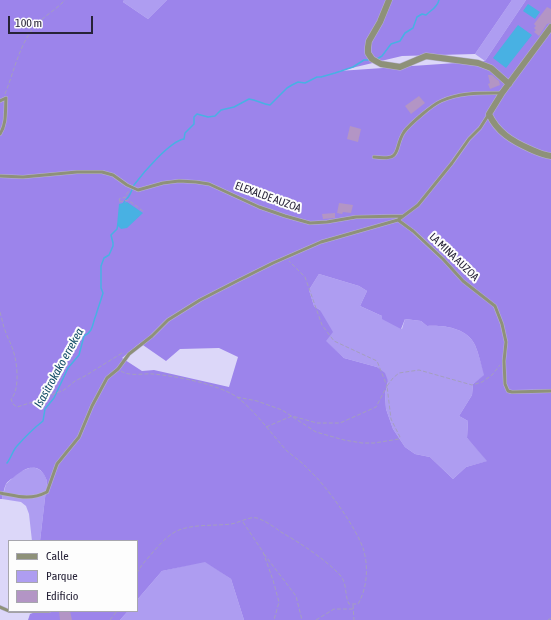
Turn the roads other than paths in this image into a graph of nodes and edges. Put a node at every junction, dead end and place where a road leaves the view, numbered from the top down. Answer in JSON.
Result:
{"nodes":[{"id":1,"x":389,"y":0,"type":"edge"},
{"id":2,"x":551,"y":28,"type":"edge"},
{"id":3,"x":509,"y":84,"type":"junction"},
{"id":4,"x":502,"y":93,"type":"junction"},
{"id":5,"x":1,"y":100,"type":"edge"},
{"id":6,"x":489,"y":114,"type":"junction"},
{"id":7,"x":0,"y":134,"type":"edge"},
{"id":8,"x":551,"y":156,"type":"edge"},
{"id":9,"x":374,"y":157,"type":"dead end"},
{"id":10,"x":0,"y":176,"type":"edge"},
{"id":11,"x":403,"y":216,"type":"junction"},
{"id":12,"x":398,"y":220,"type":"junction"},
{"id":13,"x":551,"y":391,"type":"edge"},
{"id":14,"x":0,"y":493,"type":"edge"}],
"edges":[{"from":1,"to":3,"type":"street"},
{"from":2,"to":3,"type":"street"},
{"from":3,"to":4,"type":"street"},
{"from":4,"to":6,"type":"street"},
{"from":4,"to":9,"type":"lane"},
{"from":5,"to":7,"type":"lane"},
{"from":6,"to":8,"type":"street"},
{"from":6,"to":11,"type":"lane"},
{"from":10,"to":11,"type":"lane","name":"ELEXALDE AUZOA"},
{"from":11,"to":12,"type":"lane"},
{"from":12,"to":13,"type":"lane","name":"LA MINA AUZOA"},
{"from":12,"to":14,"type":"lane"}]}
